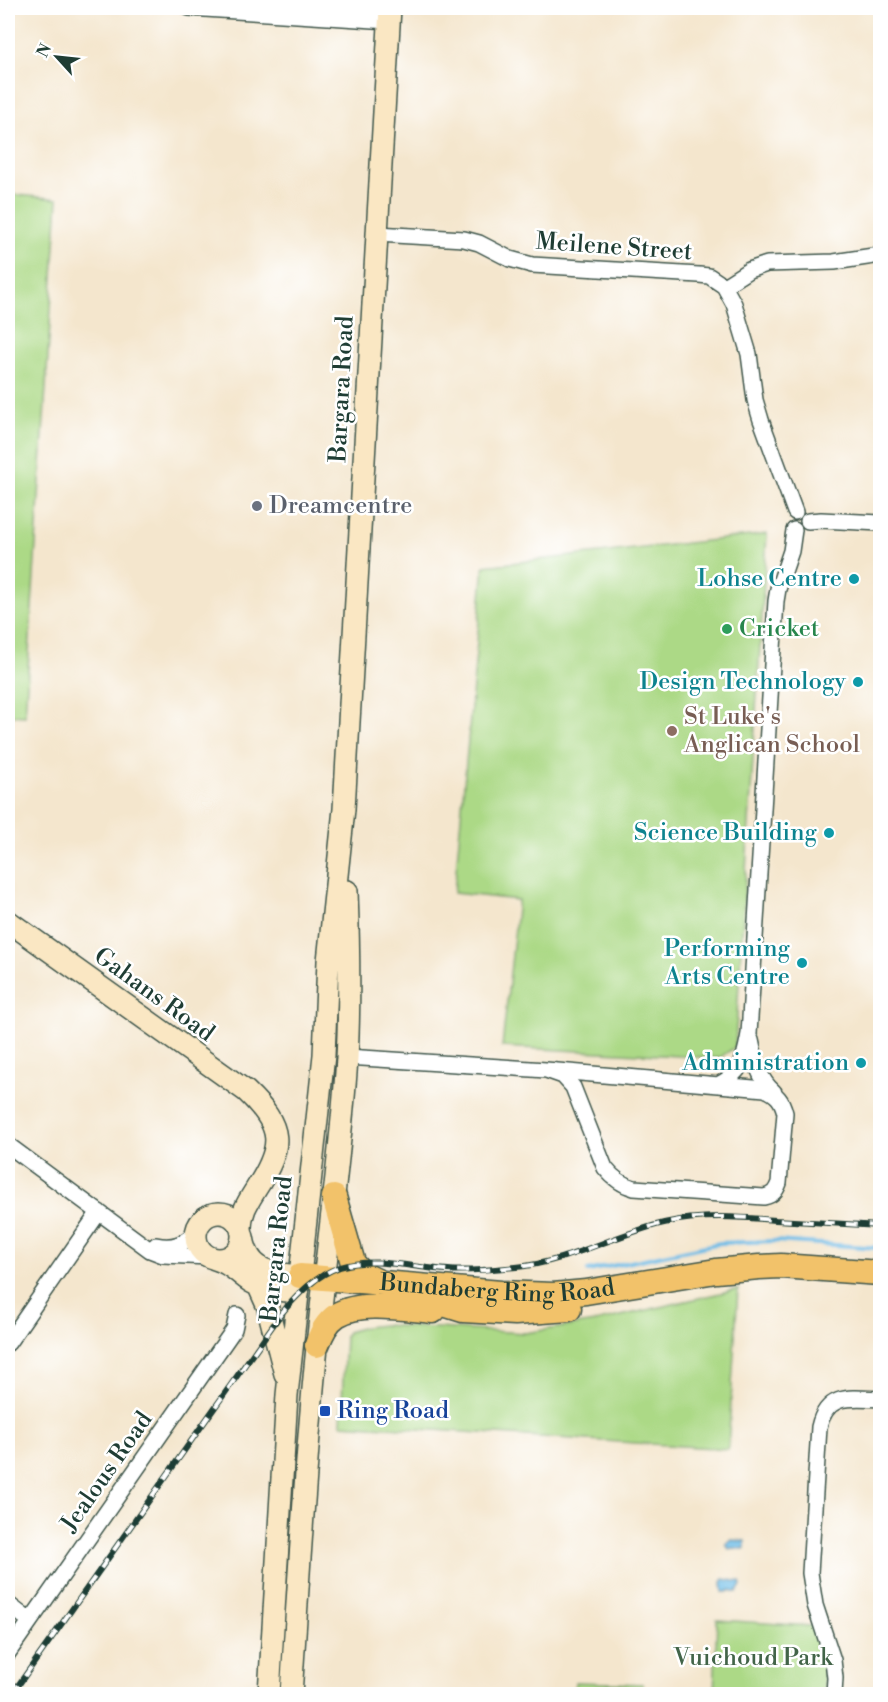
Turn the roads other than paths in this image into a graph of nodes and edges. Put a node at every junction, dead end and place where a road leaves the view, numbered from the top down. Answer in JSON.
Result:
{"nodes":[{"id":1,"x":189,"y":8,"type":"edge"},
{"id":2,"x":390,"y":14,"type":"edge"},
{"id":3,"x":377,"y":234,"type":"junction"},
{"id":4,"x":880,"y":255,"type":"edge"},
{"id":5,"x":724,"y":286,"type":"junction"},
{"id":6,"x":801,"y":516,"type":"junction"},
{"id":7,"x":880,"y":523,"type":"edge"},
{"id":8,"x":344,"y":809,"type":"junction"},
{"id":9,"x":8,"y":921,"type":"edge"},
{"id":10,"x":749,"y":1034,"type":"junction"},
{"id":11,"x":324,"y":1055,"type":"junction"},
{"id":12,"x":347,"y":1057,"type":"junction"},
{"id":13,"x":546,"y":1070,"type":"junction"},
{"id":14,"x":718,"y":1085,"type":"junction"},
{"id":15,"x":774,"y":1092,"type":"junction"},
{"id":16,"x":266,"y":1114,"type":"junction"},
{"id":17,"x":8,"y":1145,"type":"edge"},
{"id":18,"x":334,"y":1197,"type":"junction"},
{"id":19,"x":99,"y":1212,"type":"junction"},
{"id":20,"x":216,"y":1213,"type":"junction"},
{"id":21,"x":197,"y":1230,"type":"junction"},
{"id":22,"x":242,"y":1232,"type":"junction"},
{"id":23,"x":131,"y":1235,"type":"junction"},
{"id":24,"x":213,"y":1258,"type":"junction"},
{"id":25,"x":880,"y":1273,"type":"edge"},
{"id":26,"x":693,"y":1275,"type":"junction"},
{"id":27,"x":380,"y":1282,"type":"junction"},
{"id":28,"x":299,"y":1283,"type":"junction"},
{"id":29,"x":324,"y":1284,"type":"junction"},
{"id":30,"x":258,"y":1286,"type":"junction"},
{"id":31,"x":463,"y":1310,"type":"junction"},
{"id":32,"x":237,"y":1315,"type":"dead end"},
{"id":33,"x":8,"y":1344,"type":"edge"},
{"id":34,"x":317,"y":1345,"type":"junction"},
{"id":35,"x":287,"y":1395,"type":"junction"},
{"id":36,"x":880,"y":1400,"type":"edge"},
{"id":37,"x":8,"y":1605,"type":"edge"},
{"id":38,"x":30,"y":1620,"type":"junction"},
{"id":39,"x":8,"y":1653,"type":"edge"},
{"id":40,"x":269,"y":1695,"type":"edge"},
{"id":41,"x":291,"y":1695,"type":"edge"},
{"id":42,"x":834,"y":1695,"type":"edge"}],
"edges":[{"from":1,"to":2,"type":"street"},
{"from":2,"to":3,"type":"main road","name":"Bargara Road"},
{"from":3,"to":5,"type":"street","name":"Meilene Street"},
{"from":3,"to":8,"type":"main road","name":"Bargara Road"},
{"from":4,"to":5,"type":"street"},
{"from":5,"to":6,"type":"street"},
{"from":6,"to":7,"type":"street"},
{"from":6,"to":10,"type":"street"},
{"from":8,"to":11,"type":"main road","name":"Bargara Road"},
{"from":8,"to":12,"type":"main road","name":"Bargara Road"},
{"from":9,"to":16,"type":"main road","name":"Gahans Road"},
{"from":10,"to":14,"type":"street"},
{"from":10,"to":15,"type":"street"},
{"from":11,"to":12,"type":"main road"},
{"from":11,"to":28,"type":"main road","name":"Bargara Road"},
{"from":12,"to":13,"type":"street"},
{"from":12,"to":18,"type":"main road","name":"Bargara Road"},
{"from":13,"to":14,"type":"street"},
{"from":13,"to":15,"type":"street"},
{"from":14,"to":15,"type":"street"},
{"from":16,"to":20,"type":"main road"},
{"from":16,"to":22,"type":"main road","name":"Gahans Road"},
{"from":17,"to":19,"type":"street"},
{"from":18,"to":27,"type":"main road"},
{"from":18,"to":29,"type":"main road","name":"Bargara Road"},
{"from":19,"to":23,"type":"street"},
{"from":19,"to":33,"type":"street"},
{"from":20,"to":21,"type":"main road"},
{"from":20,"to":22,"type":"main road"},
{"from":21,"to":23,"type":"street"},
{"from":21,"to":24,"type":"main road"},
{"from":22,"to":24,"type":"main road","name":"Gahans Road"},
{"from":22,"to":28,"type":"main road"},
{"from":23,"to":24,"type":"street"},
{"from":24,"to":30,"type":"main road"},
{"from":25,"to":26,"type":"main road","name":"Bundaberg Ring Road"},
{"from":26,"to":27,"type":"main road","name":"Bundaberg Ring Road"},
{"from":26,"to":31,"type":"main road","name":"Bundaberg Ring Road"},
{"from":27,"to":29,"type":"main road","name":"Bundaberg Ring Road"},
{"from":28,"to":29,"type":"main road","name":"Bundaberg Ring Road"},
{"from":28,"to":30,"type":"main road"},
{"from":28,"to":35,"type":"main road","name":"Bargara Road"},
{"from":29,"to":31,"type":"main road","name":"Bundaberg Ring Road"},
{"from":29,"to":34,"type":"main road","name":"Bargara Road"},
{"from":30,"to":35,"type":"main road"},
{"from":31,"to":34,"type":"main road"},
{"from":32,"to":38,"type":"street","name":"Jealous Road"},
{"from":34,"to":41,"type":"main road","name":"Bargara Road"},
{"from":35,"to":40,"type":"main road","name":"Bargara Road"},
{"from":36,"to":42,"type":"street"},
{"from":37,"to":38,"type":"street"},
{"from":38,"to":39,"type":"street","name":"Jealous Road"}]}
